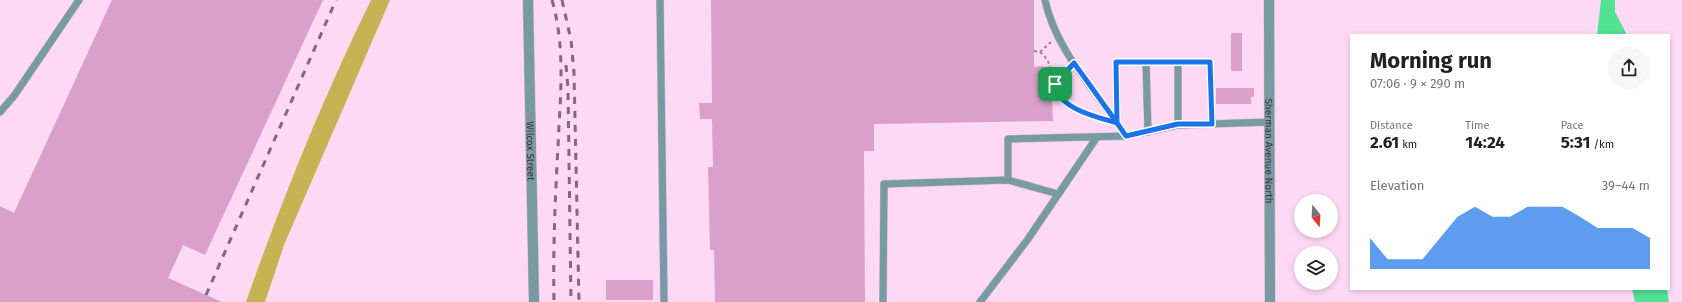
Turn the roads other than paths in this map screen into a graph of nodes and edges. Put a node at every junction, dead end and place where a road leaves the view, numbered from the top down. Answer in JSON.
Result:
{"nodes":[{"id":1,"x":79,"y":0,"type":"edge"},
{"id":2,"x":528,"y":0,"type":"edge"},
{"id":3,"x":660,"y":0,"type":"edge"},
{"id":4,"x":1045,"y":0,"type":"edge"},
{"id":5,"x":1269,"y":0,"type":"edge"},
{"id":6,"x":1146,"y":62,"type":"junction"},
{"id":7,"x":1178,"y":62,"type":"junction"},
{"id":8,"x":0,"y":112,"type":"edge"},
{"id":9,"x":1270,"y":122,"type":"junction"},
{"id":10,"x":1117,"y":123,"type":"junction"},
{"id":11,"x":1178,"y":124,"type":"junction"},
{"id":12,"x":1212,"y":124,"type":"junction"},
{"id":13,"x":1148,"y":132,"type":"junction"},
{"id":14,"x":1126,"y":136,"type":"junction"},
{"id":15,"x":1097,"y":138,"type":"junction"},
{"id":16,"x":1008,"y":180,"type":"junction"},
{"id":17,"x":1058,"y":194,"type":"junction"},
{"id":18,"x":534,"y":302,"type":"edge"},
{"id":19,"x":664,"y":302,"type":"edge"},
{"id":20,"x":883,"y":302,"type":"edge"},
{"id":21,"x":980,"y":302,"type":"edge"},
{"id":22,"x":1270,"y":302,"type":"edge"}],
"edges":[{"from":1,"to":8,"type":"lane"},
{"from":2,"to":18,"type":"street","name":"Wilcox Street"},
{"from":3,"to":19,"type":"lane"},
{"from":4,"to":10,"type":"lane"},
{"from":5,"to":9,"type":"street","name":"Sherman Avenue North"},
{"from":6,"to":7,"type":"lane"},
{"from":6,"to":10,"type":"lane"},
{"from":6,"to":13,"type":"lane"},
{"from":7,"to":11,"type":"lane"},
{"from":7,"to":12,"type":"lane"},
{"from":9,"to":12,"type":"lane"},
{"from":9,"to":22,"type":"street","name":"Sherman Avenue North"},
{"from":10,"to":14,"type":"lane"},
{"from":11,"to":12,"type":"lane"},
{"from":11,"to":13,"type":"lane"},
{"from":13,"to":14,"type":"lane"},
{"from":14,"to":15,"type":"lane"},
{"from":15,"to":16,"type":"lane"},
{"from":15,"to":17,"type":"lane"},
{"from":16,"to":17,"type":"lane"},
{"from":16,"to":20,"type":"lane"},
{"from":17,"to":21,"type":"lane"}]}
